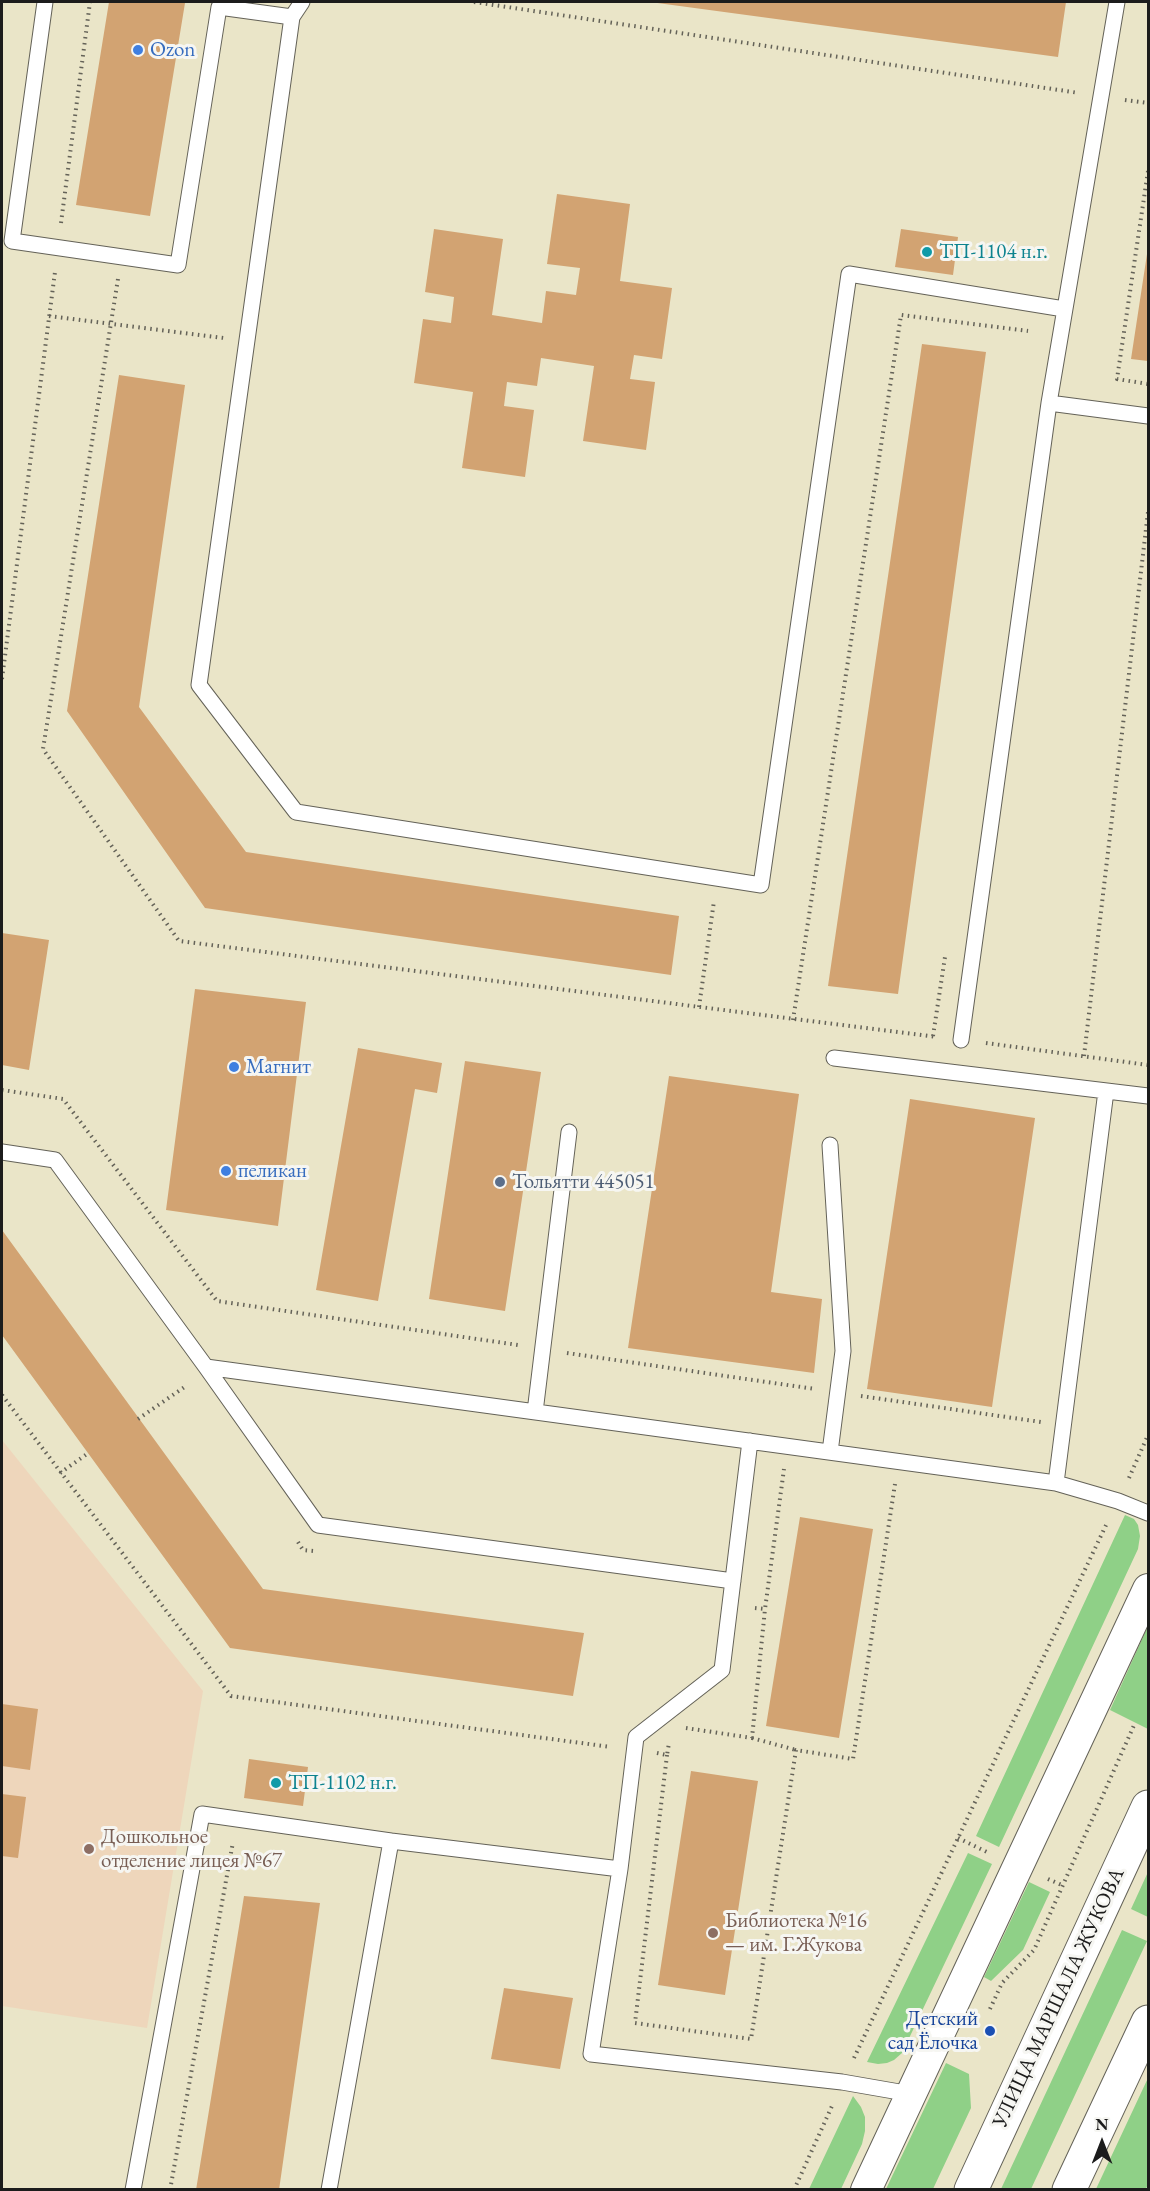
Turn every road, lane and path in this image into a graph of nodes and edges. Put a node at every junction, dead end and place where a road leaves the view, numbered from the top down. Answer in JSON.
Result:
{"nodes":[{"id":1,"x":45,"y":2,"type":"edge"},
{"id":2,"x":90,"y":2,"type":"edge"},
{"id":3,"x":302,"y":2,"type":"edge"},
{"id":4,"x":474,"y":2,"type":"edge"},
{"id":5,"x":1117,"y":2,"type":"edge"},
{"id":6,"x":292,"y":17,"type":"junction"},
{"id":7,"x":1101,"y":96,"type":"junction"},
{"id":8,"x":1149,"y":103,"type":"edge"},
{"id":9,"x":1149,"y":171,"type":"edge"},
{"id":10,"x":58,"y":247,"type":"junction"},
{"id":11,"x":1064,"y":309,"type":"junction"},
{"id":12,"x":49,"y":316,"type":"junction"},
{"id":13,"x":1037,"y":332,"type":"dead end"},
{"id":14,"x":228,"y":338,"type":"dead end"},
{"id":15,"x":1149,"y":384,"type":"edge"},
{"id":16,"x":1049,"y":403,"type":"junction"},
{"id":17,"x":1149,"y":416,"type":"edge"},
{"id":18,"x":1149,"y":512,"type":"edge"},
{"id":19,"x":2,"y":679,"type":"edge"},
{"id":20,"x":716,"y":889,"type":"dead end"},
{"id":21,"x":699,"y":1007,"type":"dead end"},
{"id":22,"x":793,"y":1020,"type":"dead end"},
{"id":23,"x":961,"y":1040,"type":"dead end"},
{"id":24,"x":1084,"y":1056,"type":"dead end"},
{"id":25,"x":834,"y":1058,"type":"dead end"},
{"id":26,"x":2,"y":1090,"type":"edge"},
{"id":27,"x":1106,"y":1091,"type":"junction"},
{"id":28,"x":1149,"y":1096,"type":"edge"},
{"id":29,"x":569,"y":1132,"type":"dead end"},
{"id":30,"x":830,"y":1145,"type":"dead end"},
{"id":31,"x":2,"y":1152,"type":"edge"},
{"id":32,"x":543,"y":1349,"type":"junction"},
{"id":33,"x":206,"y":1367,"type":"junction"},
{"id":34,"x":180,"y":1377,"type":"dead end"},
{"id":35,"x":186,"y":1386,"type":"junction"},
{"id":36,"x":838,"y":1393,"type":"junction"},
{"id":37,"x":2,"y":1395,"type":"edge"},
{"id":38,"x":193,"y":1395,"type":"dead end"},
{"id":39,"x":535,"y":1412,"type":"junction"},
{"id":40,"x":138,"y":1419,"type":"dead end"},
{"id":41,"x":1064,"y":1425,"type":"junction"},
{"id":42,"x":1149,"y":1435,"type":"edge"},
{"id":43,"x":750,"y":1441,"type":"junction"},
{"id":44,"x":830,"y":1452,"type":"junction"},
{"id":45,"x":87,"y":1454,"type":"dead end"},
{"id":46,"x":784,"y":1465,"type":"dead end"},
{"id":47,"x":60,"y":1473,"type":"junction"},
{"id":48,"x":896,"y":1480,"type":"dead end"},
{"id":49,"x":1056,"y":1483,"type":"junction"},
{"id":50,"x":1118,"y":1501,"type":"junction"},
{"id":51,"x":1149,"y":1513,"type":"edge"},
{"id":52,"x":293,"y":1536,"type":"dead end"},
{"id":53,"x":315,"y":1552,"type":"dead end"},
{"id":54,"x":734,"y":1581,"type":"junction"},
{"id":55,"x":1149,"y":1589,"type":"edge"},
{"id":56,"x":731,"y":1605,"type":"junction"},
{"id":57,"x":765,"y":1609,"type":"junction"},
{"id":58,"x":1136,"y":1723,"type":"dead end"},
{"id":59,"x":684,"y":1728,"type":"dead end"},
{"id":60,"x":671,"y":1736,"type":"dead end"},
{"id":61,"x":752,"y":1738,"type":"junction"},
{"id":62,"x":634,"y":1750,"type":"junction"},
{"id":63,"x":796,"y":1750,"type":"junction"},
{"id":64,"x":668,"y":1755,"type":"junction"},
{"id":65,"x":1149,"y":1807,"type":"edge"},
{"id":66,"x":234,"y":1836,"type":"dead end"},
{"id":67,"x":391,"y":1841,"type":"junction"},
{"id":68,"x":620,"y":1869,"type":"junction"},
{"id":69,"x":988,"y":2012,"type":"dead end"},
{"id":70,"x":1149,"y":2022,"type":"edge"},
{"id":71,"x":842,"y":2082,"type":"junction"},
{"id":72,"x":911,"y":2094,"type":"junction"},
{"id":73,"x":133,"y":2190,"type":"edge"},
{"id":74,"x":170,"y":2190,"type":"edge"},
{"id":75,"x":329,"y":2190,"type":"edge"},
{"id":76,"x":794,"y":2190,"type":"edge"},
{"id":77,"x":866,"y":2190,"type":"edge"},
{"id":78,"x":971,"y":2190,"type":"edge"},
{"id":79,"x":1069,"y":2190,"type":"edge"}],
"edges":[{"from":1,"to":10,"type":"lane"},
{"from":2,"to":10,"type":"path"},
{"from":3,"to":6,"type":"lane"},
{"from":4,"to":7,"type":"path"},
{"from":5,"to":7,"type":"lane"},
{"from":6,"to":10,"type":"lane"},
{"from":6,"to":11,"type":"lane"},
{"from":7,"to":8,"type":"path"},
{"from":7,"to":11,"type":"lane"},
{"from":9,"to":15,"type":"path"},
{"from":10,"to":12,"type":"path"},
{"from":11,"to":16,"type":"lane"},
{"from":12,"to":14,"type":"path"},
{"from":12,"to":19,"type":"path"},
{"from":13,"to":22,"type":"path"},
{"from":16,"to":17,"type":"lane"},
{"from":16,"to":23,"type":"lane"},
{"from":18,"to":24,"type":"path"},
{"from":20,"to":21,"type":"path"},
{"from":25,"to":27,"type":"lane"},
{"from":26,"to":32,"type":"path"},
{"from":27,"to":28,"type":"lane"},
{"from":27,"to":41,"type":"lane"},
{"from":29,"to":32,"type":"lane"},
{"from":30,"to":36,"type":"lane"},
{"from":31,"to":33,"type":"lane"},
{"from":32,"to":36,"type":"path"},
{"from":32,"to":39,"type":"lane"},
{"from":33,"to":39,"type":"lane"},
{"from":33,"to":54,"type":"lane"},
{"from":34,"to":35,"type":"path"},
{"from":35,"to":38,"type":"path"},
{"from":35,"to":40,"type":"path"},
{"from":36,"to":41,"type":"path"},
{"from":36,"to":44,"type":"lane"},
{"from":37,"to":47,"type":"path"},
{"from":39,"to":43,"type":"lane"},
{"from":41,"to":49,"type":"lane"},
{"from":42,"to":50,"type":"path"},
{"from":43,"to":44,"type":"lane"},
{"from":43,"to":54,"type":"lane"},
{"from":44,"to":49,"type":"lane"},
{"from":45,"to":47,"type":"path"},
{"from":46,"to":57,"type":"path"},
{"from":47,"to":62,"type":"path"},
{"from":48,"to":63,"type":"path"},
{"from":49,"to":50,"type":"lane"},
{"from":50,"to":51,"type":"lane"},
{"from":50,"to":71,"type":"path"},
{"from":52,"to":53,"type":"path"},
{"from":54,"to":56,"type":"lane"},
{"from":55,"to":72,"type":"street"},
{"from":56,"to":57,"type":"path"},
{"from":56,"to":62,"type":"lane"},
{"from":57,"to":61,"type":"path"},
{"from":58,"to":69,"type":"path"},
{"from":59,"to":61,"type":"path"},
{"from":60,"to":64,"type":"path"},
{"from":61,"to":63,"type":"path"},
{"from":62,"to":64,"type":"path"},
{"from":62,"to":68,"type":"lane"},
{"from":63,"to":64,"type":"path"},
{"from":65,"to":78,"type":"main road","name":"УЛИЦА МАРШАЛА ЖУКОВА"},
{"from":66,"to":74,"type":"path"},
{"from":67,"to":68,"type":"lane"},
{"from":67,"to":73,"type":"lane"},
{"from":67,"to":75,"type":"lane"},
{"from":68,"to":71,"type":"lane"},
{"from":70,"to":79,"type":"main road"},
{"from":71,"to":72,"type":"lane"},
{"from":71,"to":76,"type":"path"},
{"from":72,"to":77,"type":"street"}]}
